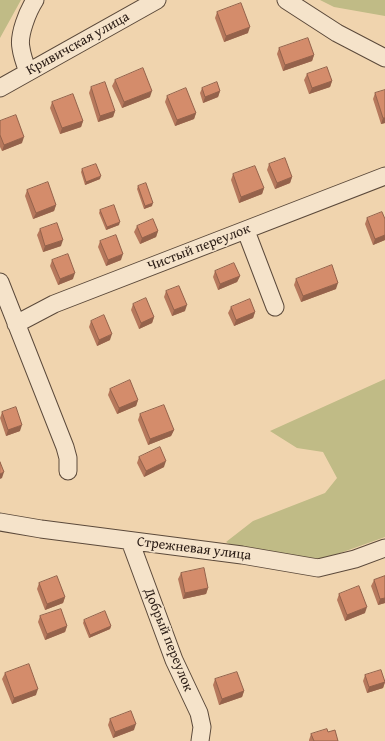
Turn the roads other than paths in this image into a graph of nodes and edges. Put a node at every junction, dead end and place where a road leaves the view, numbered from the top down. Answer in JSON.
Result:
{"nodes":[{"id":1,"x":35,"y":0,"type":"edge"},
{"id":2,"x":157,"y":0,"type":"edge"},
{"id":3,"x":286,"y":0,"type":"edge"},
{"id":4,"x":385,"y":58,"type":"edge"},
{"id":5,"x":28,"y":72,"type":"junction"},
{"id":6,"x":0,"y":88,"type":"edge"},
{"id":7,"x":385,"y":176,"type":"edge"},
{"id":8,"x":246,"y":231,"type":"junction"},
{"id":9,"x":0,"y":282,"type":"edge"},
{"id":10,"x":275,"y":307,"type":"dead end"},
{"id":11,"x":16,"y":324,"type":"junction"},
{"id":12,"x":68,"y":471,"type":"dead end"},
{"id":13,"x":0,"y":522,"type":"edge"},
{"id":14,"x":130,"y":540,"type":"junction"},
{"id":15,"x":385,"y":548,"type":"edge"},
{"id":16,"x":200,"y":741,"type":"edge"}],
"edges":[{"from":1,"to":5,"type":"street"},
{"from":2,"to":5,"type":"street","name":"Кривичская улица"},
{"from":3,"to":4,"type":"street"},
{"from":5,"to":6,"type":"street","name":"Кривичская улица"},
{"from":7,"to":8,"type":"street","name":"Чистый переулок"},
{"from":8,"to":10,"type":"street"},
{"from":8,"to":11,"type":"street","name":"Чистый переулок"},
{"from":9,"to":11,"type":"street"},
{"from":11,"to":12,"type":"street"},
{"from":13,"to":14,"type":"street","name":"Стрежневая улица"},
{"from":14,"to":15,"type":"street","name":"Стрежневая улица"},
{"from":14,"to":16,"type":"street","name":"Добрый переулок"}]}
